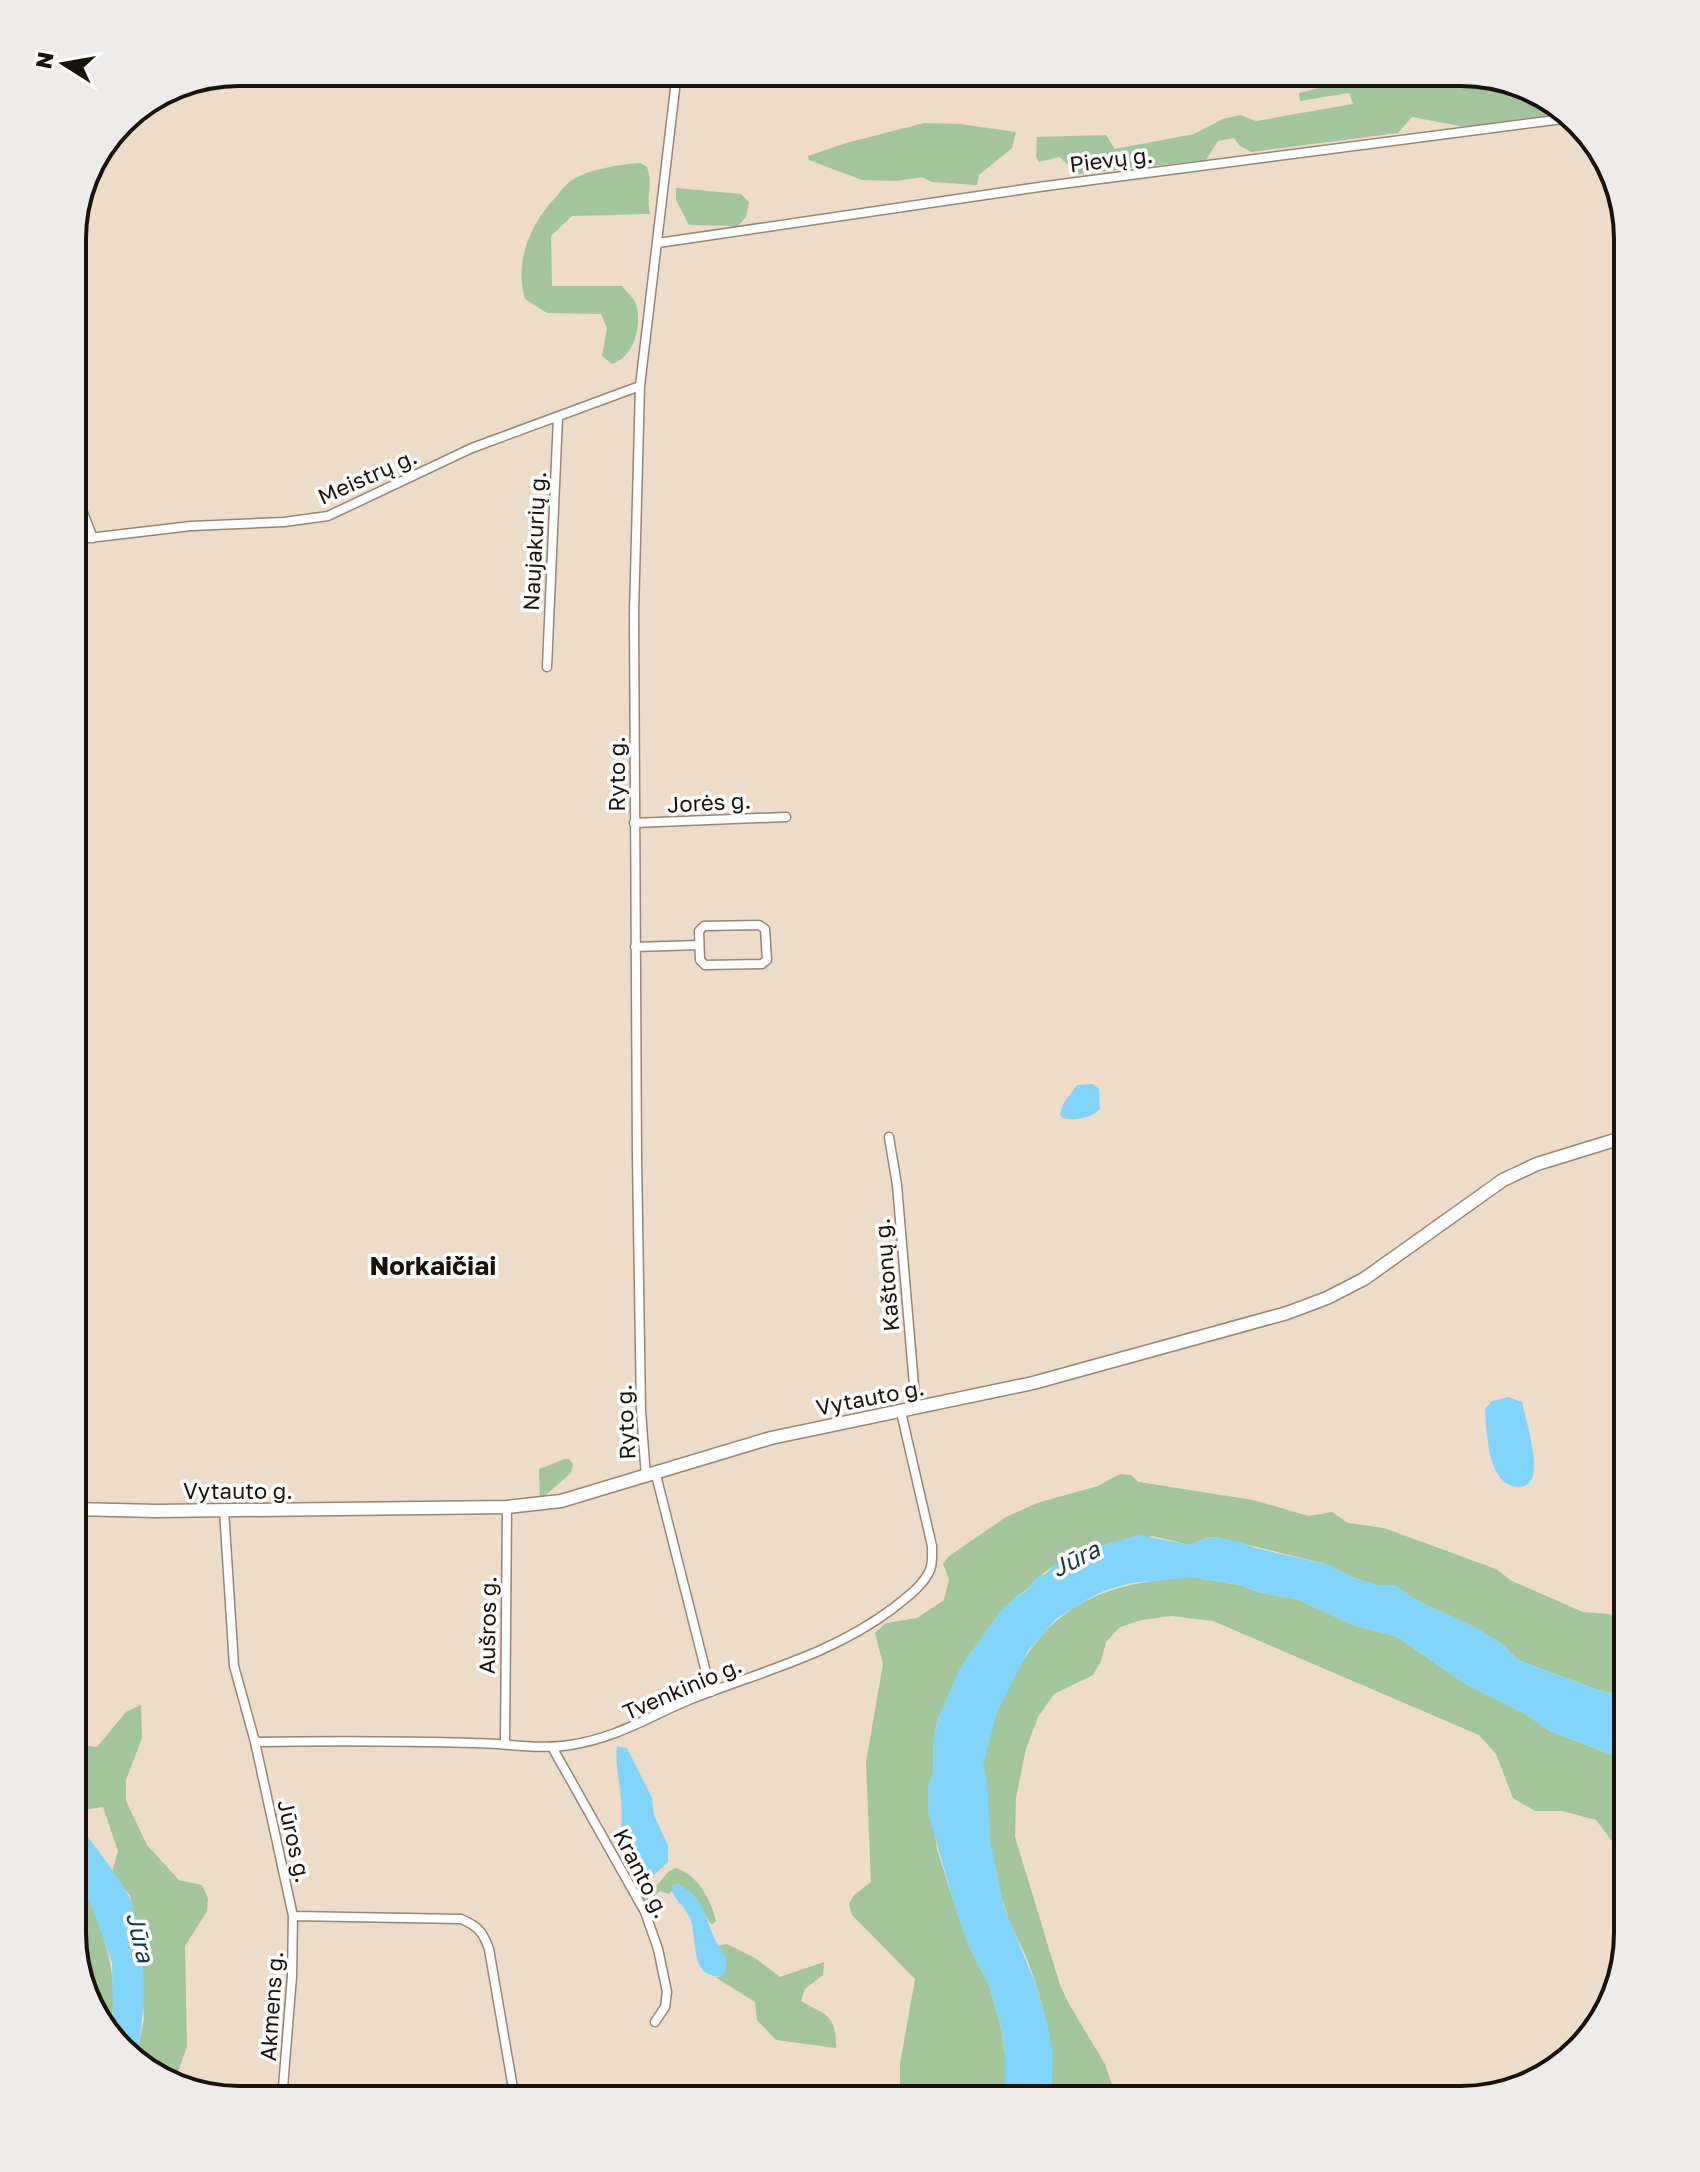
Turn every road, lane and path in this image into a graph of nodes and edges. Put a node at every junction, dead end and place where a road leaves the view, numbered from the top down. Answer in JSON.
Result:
{"nodes":[{"id":1,"x":675,"y":86,"type":"edge"},
{"id":2,"x":1556,"y":120,"type":"edge"},
{"id":3,"x":658,"y":243,"type":"junction"},
{"id":4,"x":640,"y":386,"type":"junction"},
{"id":5,"x":558,"y":417,"type":"junction"},
{"id":6,"x":86,"y":520,"type":"edge"},
{"id":7,"x":93,"y":538,"type":"junction"},
{"id":8,"x":86,"y":539,"type":"edge"},
{"id":9,"x":547,"y":667,"type":"dead end"},
{"id":10,"x":786,"y":817,"type":"dead end"},
{"id":11,"x":634,"y":823,"type":"junction"},
{"id":12,"x":699,"y":945,"type":"junction"},
{"id":13,"x":635,"y":947,"type":"junction"},
{"id":14,"x":889,"y":1137,"type":"dead end"},
{"id":15,"x":1614,"y":1140,"type":"edge"},
{"id":16,"x":916,"y":1409,"type":"junction"},
{"id":17,"x":901,"y":1412,"type":"junction"},
{"id":18,"x":651,"y":1476,"type":"junction"},
{"id":19,"x":507,"y":1507,"type":"junction"},
{"id":20,"x":86,"y":1509,"type":"edge"},
{"id":21,"x":224,"y":1510,"type":"junction"},
{"id":22,"x":711,"y":1692,"type":"junction"},
{"id":23,"x":255,"y":1742,"type":"junction"},
{"id":24,"x":505,"y":1743,"type":"junction"},
{"id":25,"x":552,"y":1747,"type":"junction"},
{"id":26,"x":293,"y":1916,"type":"junction"},
{"id":27,"x":655,"y":2022,"type":"dead end"},
{"id":28,"x":283,"y":2086,"type":"edge"},
{"id":29,"x":513,"y":2086,"type":"edge"}],
"edges":[{"from":1,"to":3,"type":"street","name":"Ryto g."},
{"from":2,"to":3,"type":"street","name":"Pievų g."},
{"from":3,"to":4,"type":"street","name":"Ryto g."},
{"from":4,"to":5,"type":"street","name":"Meistrų g."},
{"from":4,"to":11,"type":"street","name":"Ryto g."},
{"from":5,"to":7,"type":"street","name":"Meistrų g."},
{"from":5,"to":9,"type":"street","name":"Naujakurių g."},
{"from":6,"to":7,"type":"street"},
{"from":7,"to":8,"type":"street","name":"Meistrų g."},
{"from":10,"to":11,"type":"street","name":"Jorės g."},
{"from":11,"to":13,"type":"street","name":"Ryto g."},
{"from":12,"to":12,"type":"street"},
{"from":12,"to":13,"type":"street"},
{"from":13,"to":18,"type":"street","name":"Ryto g."},
{"from":14,"to":16,"type":"street","name":"Kaštonų g."},
{"from":15,"to":16,"type":"main road","name":"Vytauto g."},
{"from":16,"to":17,"type":"main road","name":"Vytauto g."},
{"from":17,"to":18,"type":"main road","name":"Vytauto g."},
{"from":17,"to":22,"type":"street","name":"Tvenkinio g."},
{"from":18,"to":19,"type":"main road","name":"Vytauto g."},
{"from":18,"to":22,"type":"street","name":"Ryto g."},
{"from":19,"to":21,"type":"main road","name":"Vytauto g."},
{"from":19,"to":24,"type":"street","name":"Aušros g."},
{"from":20,"to":21,"type":"main road","name":"Vytauto g."},
{"from":21,"to":23,"type":"street","name":"Jūros g."},
{"from":22,"to":25,"type":"street","name":"Tvenkinio g."},
{"from":23,"to":24,"type":"street","name":"Tvenkinio g."},
{"from":23,"to":26,"type":"street","name":"Jūros g."},
{"from":24,"to":25,"type":"street","name":"Tvenkinio g."},
{"from":25,"to":27,"type":"street","name":"Kranto g."},
{"from":26,"to":28,"type":"street","name":"Akmens g."},
{"from":26,"to":29,"type":"street","name":"Jūros g."}]}
